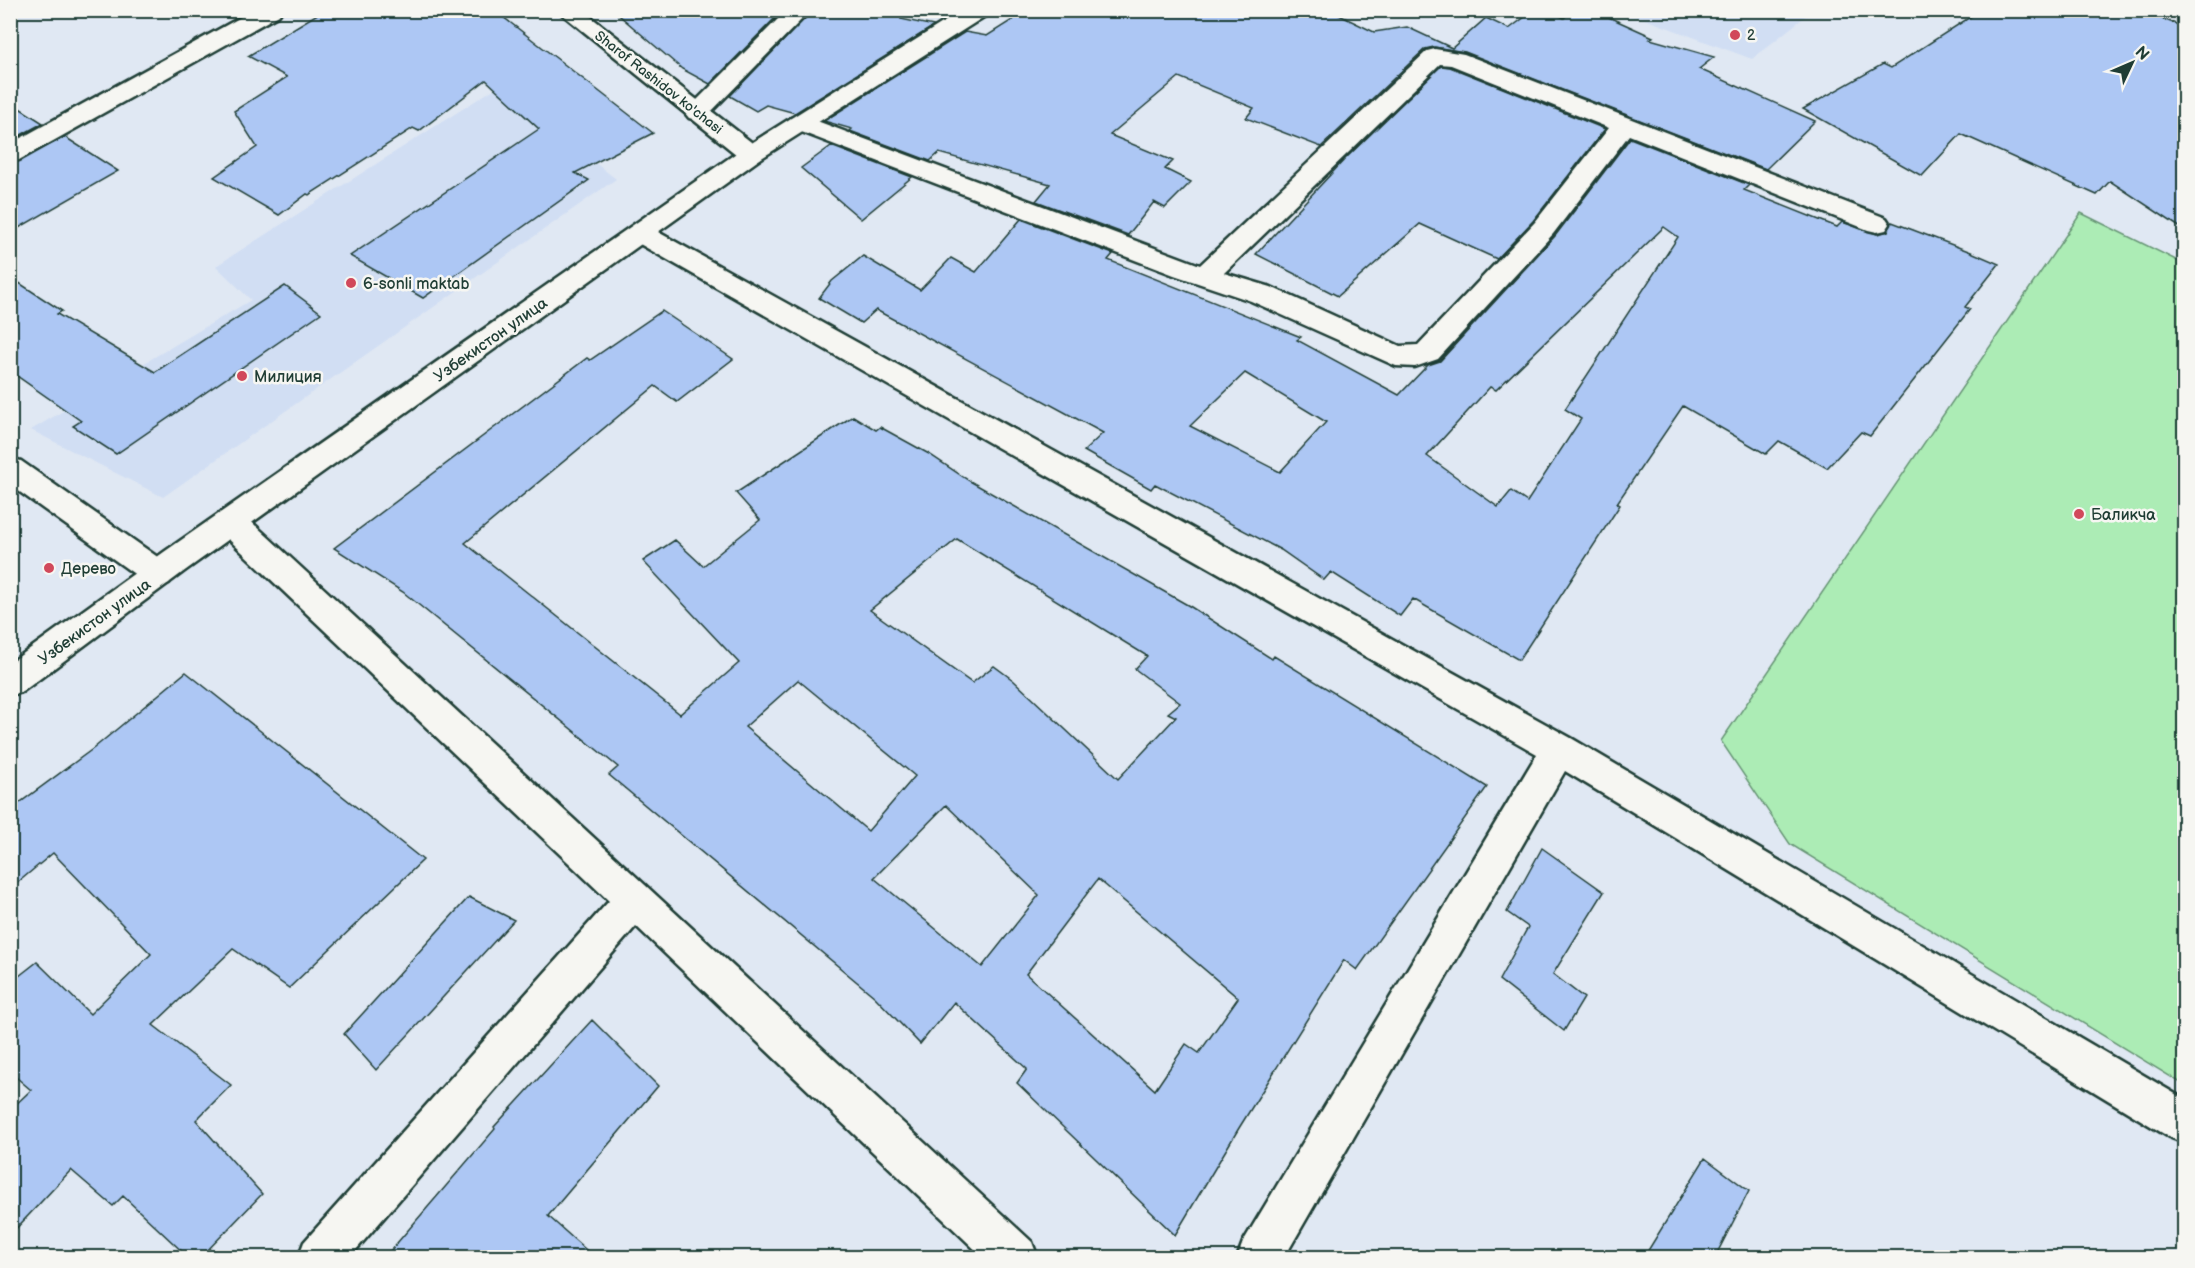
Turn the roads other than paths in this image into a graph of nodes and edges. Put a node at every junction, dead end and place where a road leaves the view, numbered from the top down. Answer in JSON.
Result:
{"nodes":[{"id":1,"x":271,"y":10,"type":"edge"},
{"id":2,"x":568,"y":10,"type":"edge"},
{"id":3,"x":800,"y":10,"type":"edge"},
{"id":4,"x":979,"y":10,"type":"edge"},
{"id":5,"x":697,"y":113,"type":"junction"},
{"id":6,"x":801,"y":123,"type":"junction"},
{"id":7,"x":1624,"y":124,"type":"junction"},
{"id":8,"x":751,"y":154,"type":"junction"},
{"id":9,"x":10,"y":155,"type":"edge"},
{"id":10,"x":1877,"y":224,"type":"dead end"},
{"id":11,"x":640,"y":233,"type":"junction"},
{"id":12,"x":1205,"y":276,"type":"junction"},
{"id":13,"x":10,"y":469,"type":"edge"},
{"id":14,"x":231,"y":522,"type":"junction"},
{"id":15,"x":158,"y":574,"type":"junction"},
{"id":16,"x":10,"y":682,"type":"edge"},
{"id":17,"x":1559,"y":749,"type":"junction"},
{"id":18,"x":634,"y":900,"type":"junction"},
{"id":19,"x":2184,"y":1122,"type":"edge"},
{"id":20,"x":320,"y":1257,"type":"edge"},
{"id":21,"x":1016,"y":1257,"type":"edge"},
{"id":22,"x":1259,"y":1257,"type":"edge"}],
"edges":[{"from":1,"to":9,"type":"street"},
{"from":2,"to":5,"type":"street","name":"Sharof Rashidov ko'chasi"},
{"from":3,"to":5,"type":"street"},
{"from":4,"to":6,"type":"street","name":"Узбекистон улица"},
{"from":5,"to":8,"type":"street","name":"Sharof Rashidov ko'chasi"},
{"from":6,"to":8,"type":"street","name":"Узбекистон улица"},
{"from":6,"to":12,"type":"street"},
{"from":7,"to":10,"type":"street"},
{"from":7,"to":12,"type":"street"},
{"from":7,"to":12,"type":"street"},
{"from":8,"to":11,"type":"street","name":"Узбекистон улица"},
{"from":11,"to":14,"type":"street","name":"Узбекистон улица"},
{"from":11,"to":17,"type":"street"},
{"from":13,"to":15,"type":"street"},
{"from":14,"to":15,"type":"street","name":"Узбекистон улица"},
{"from":14,"to":18,"type":"street"},
{"from":15,"to":16,"type":"street","name":"Узбекистон улица"},
{"from":17,"to":19,"type":"street"},
{"from":17,"to":22,"type":"street"},
{"from":18,"to":20,"type":"street"},
{"from":18,"to":21,"type":"street"}]}
